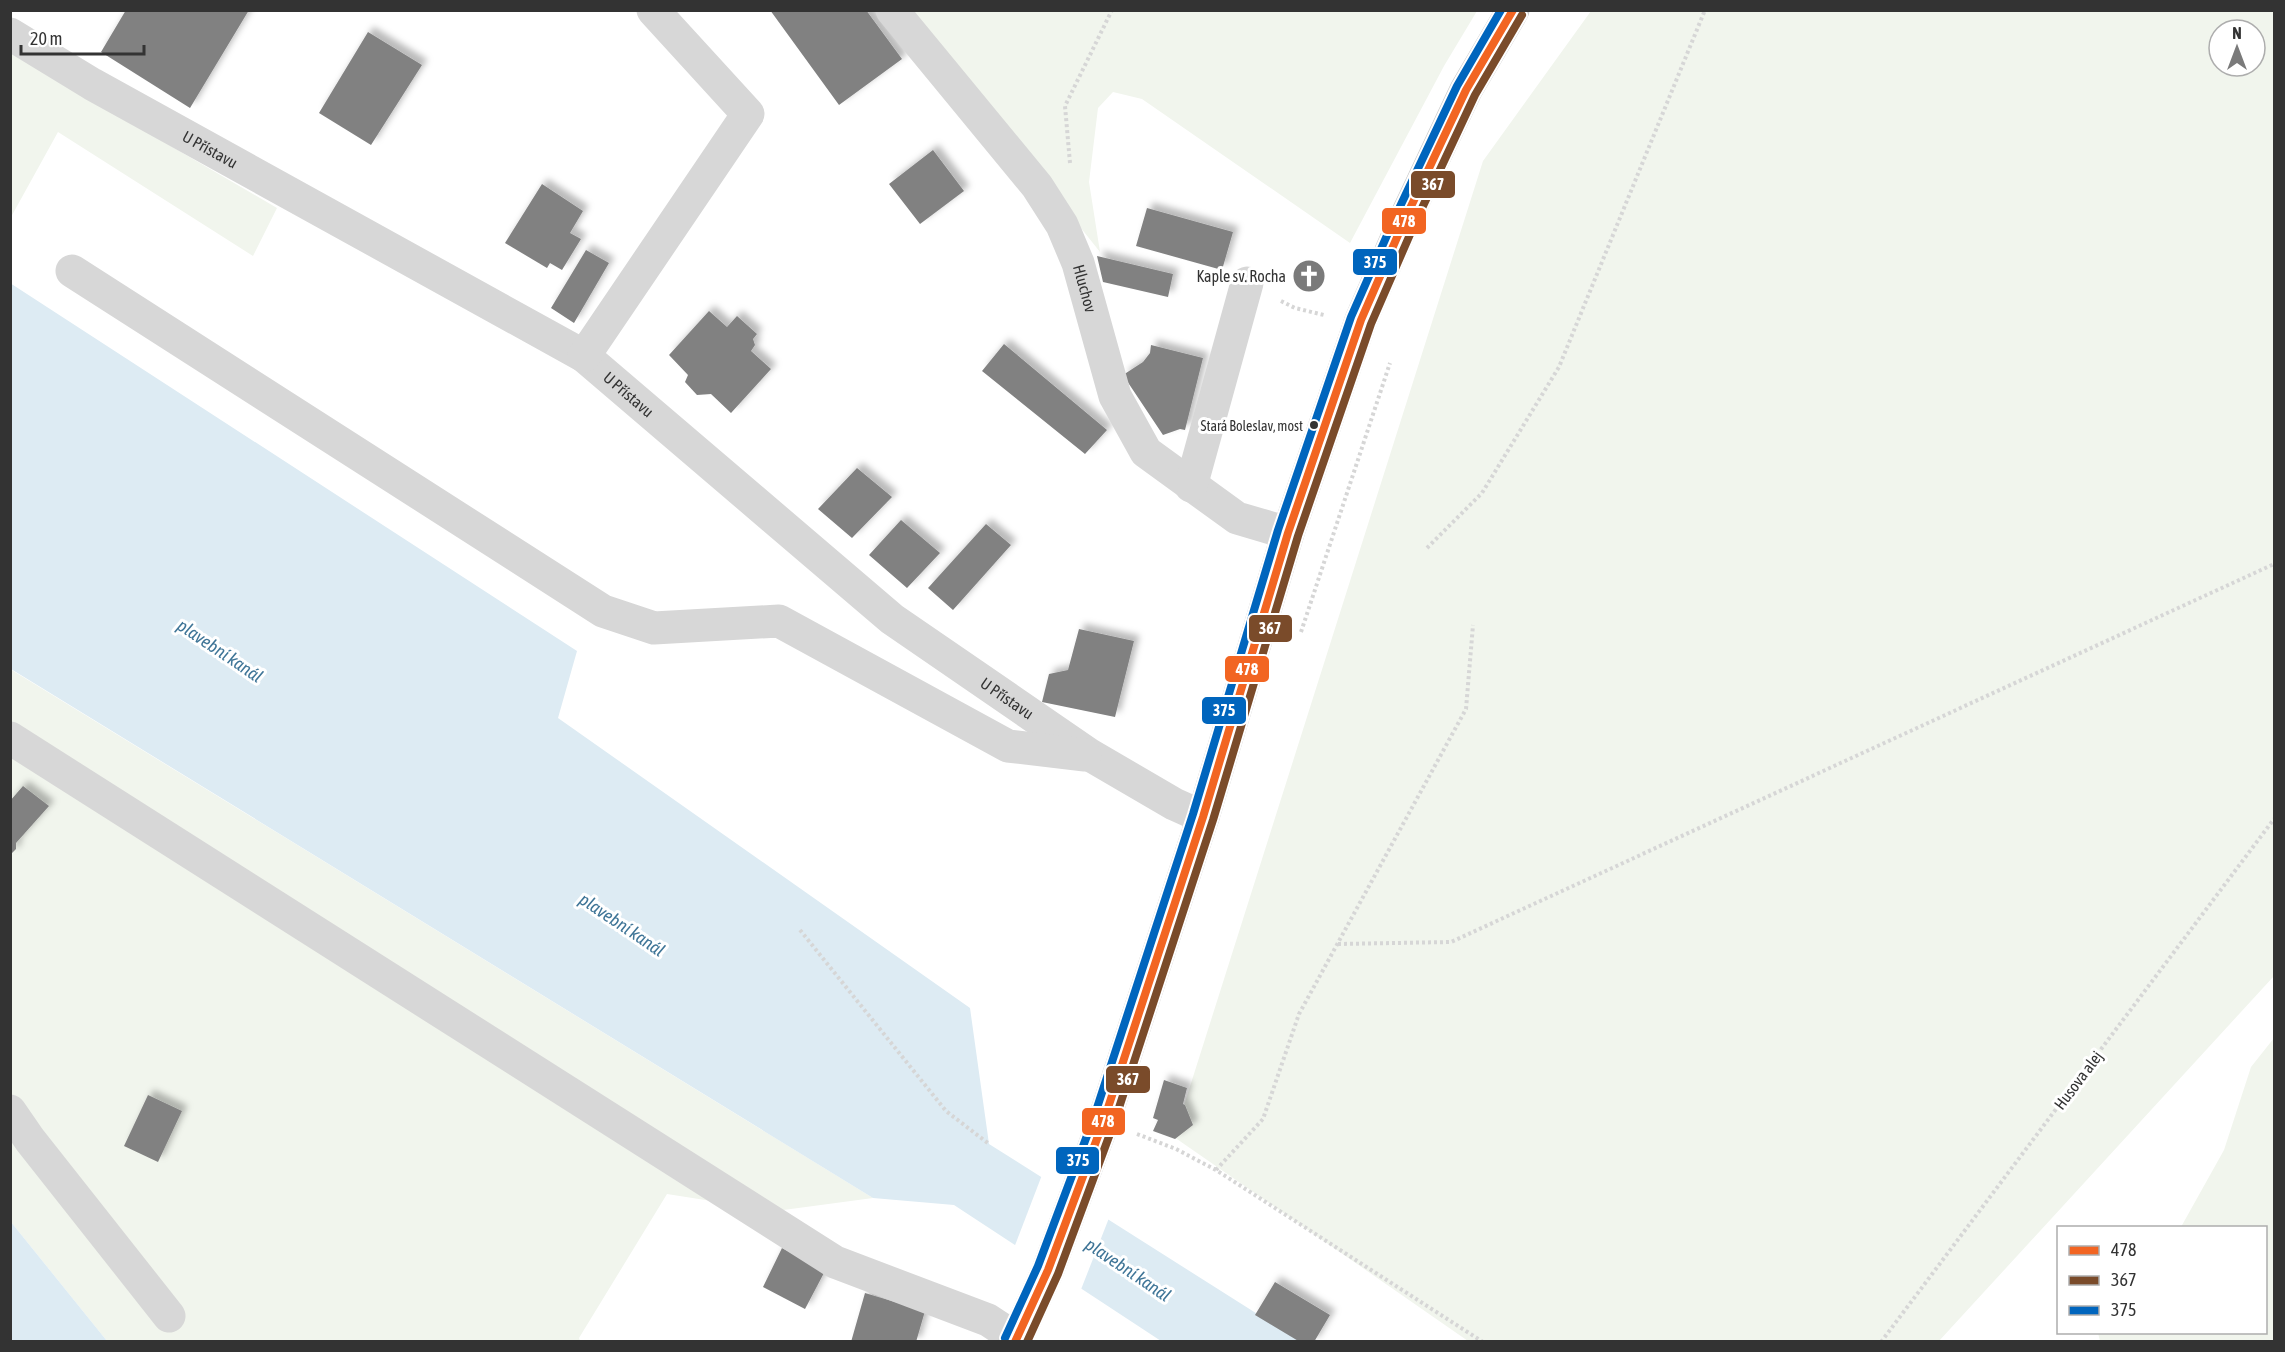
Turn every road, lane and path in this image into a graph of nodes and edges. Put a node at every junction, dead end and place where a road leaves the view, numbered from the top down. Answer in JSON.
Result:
{"nodes":[{"id":1,"x":653,"y":10,"type":"edge"},
{"id":2,"x":892,"y":10,"type":"edge"},
{"id":3,"x":1112,"y":10,"type":"edge"},
{"id":4,"x":1513,"y":10,"type":"edge"},
{"id":5,"x":1704,"y":10,"type":"edge"},
{"id":6,"x":10,"y":34,"type":"edge"},
{"id":7,"x":1071,"y":173,"type":"dead end"},
{"id":8,"x":72,"y":271,"type":"dead end"},
{"id":9,"x":1247,"y":283,"type":"dead end"},
{"id":10,"x":1295,"y":308,"type":"dead end"},
{"id":11,"x":1334,"y":317,"type":"dead end"},
{"id":12,"x":584,"y":356,"type":"junction"},
{"id":13,"x":1392,"y":356,"type":"dead end"},
{"id":14,"x":1191,"y":486,"type":"junction"},
{"id":15,"x":1288,"y":533,"type":"junction"},
{"id":16,"x":1427,"y":548,"type":"dead end"},
{"id":17,"x":2274,"y":564,"type":"edge"},
{"id":18,"x":1473,"y":625,"type":"dead end"},
{"id":19,"x":1298,"y":642,"type":"dead end"},
{"id":20,"x":10,"y":738,"type":"edge"},
{"id":21,"x":1090,"y":755,"type":"junction"},
{"id":22,"x":1203,"y":817,"type":"junction"},
{"id":23,"x":2274,"y":819,"type":"edge"},
{"id":24,"x":800,"y":930,"type":"dead end"},
{"id":25,"x":1338,"y":944,"type":"junction"},
{"id":26,"x":10,"y":1111,"type":"edge"},
{"id":27,"x":1136,"y":1133,"type":"dead end"},
{"id":28,"x":988,"y":1144,"type":"dead end"},
{"id":29,"x":1216,"y":1170,"type":"junction"},
{"id":30,"x":169,"y":1316,"type":"dead end"},
{"id":31,"x":1016,"y":1340,"type":"edge"},
{"id":32,"x":1483,"y":1341,"type":"edge"},
{"id":33,"x":1881,"y":1341,"type":"edge"}],
"edges":[{"from":1,"to":12,"type":"street"},
{"from":2,"to":14,"type":"street","name":"Hluchov"},
{"from":3,"to":7,"type":"path"},
{"from":4,"to":15,"type":"main road"},
{"from":5,"to":16,"type":"path"},
{"from":6,"to":12,"type":"street","name":"U Přístavu"},
{"from":8,"to":21,"type":"street"},
{"from":9,"to":14,"type":"street"},
{"from":10,"to":11,"type":"path"},
{"from":12,"to":21,"type":"street","name":"U Přístavu"},
{"from":13,"to":19,"type":"path"},
{"from":14,"to":15,"type":"street","name":"Hluchov"},
{"from":15,"to":22,"type":"main road"},
{"from":17,"to":25,"type":"path"},
{"from":18,"to":25,"type":"path"},
{"from":20,"to":31,"type":"street"},
{"from":21,"to":22,"type":"street","name":"U Přístavu"},
{"from":22,"to":31,"type":"main road"},
{"from":23,"to":33,"type":"path","name":"Husova alej"},
{"from":24,"to":28,"type":"path"},
{"from":25,"to":29,"type":"path"},
{"from":26,"to":30,"type":"street"},
{"from":27,"to":29,"type":"path"},
{"from":29,"to":32,"type":"path"}]}
